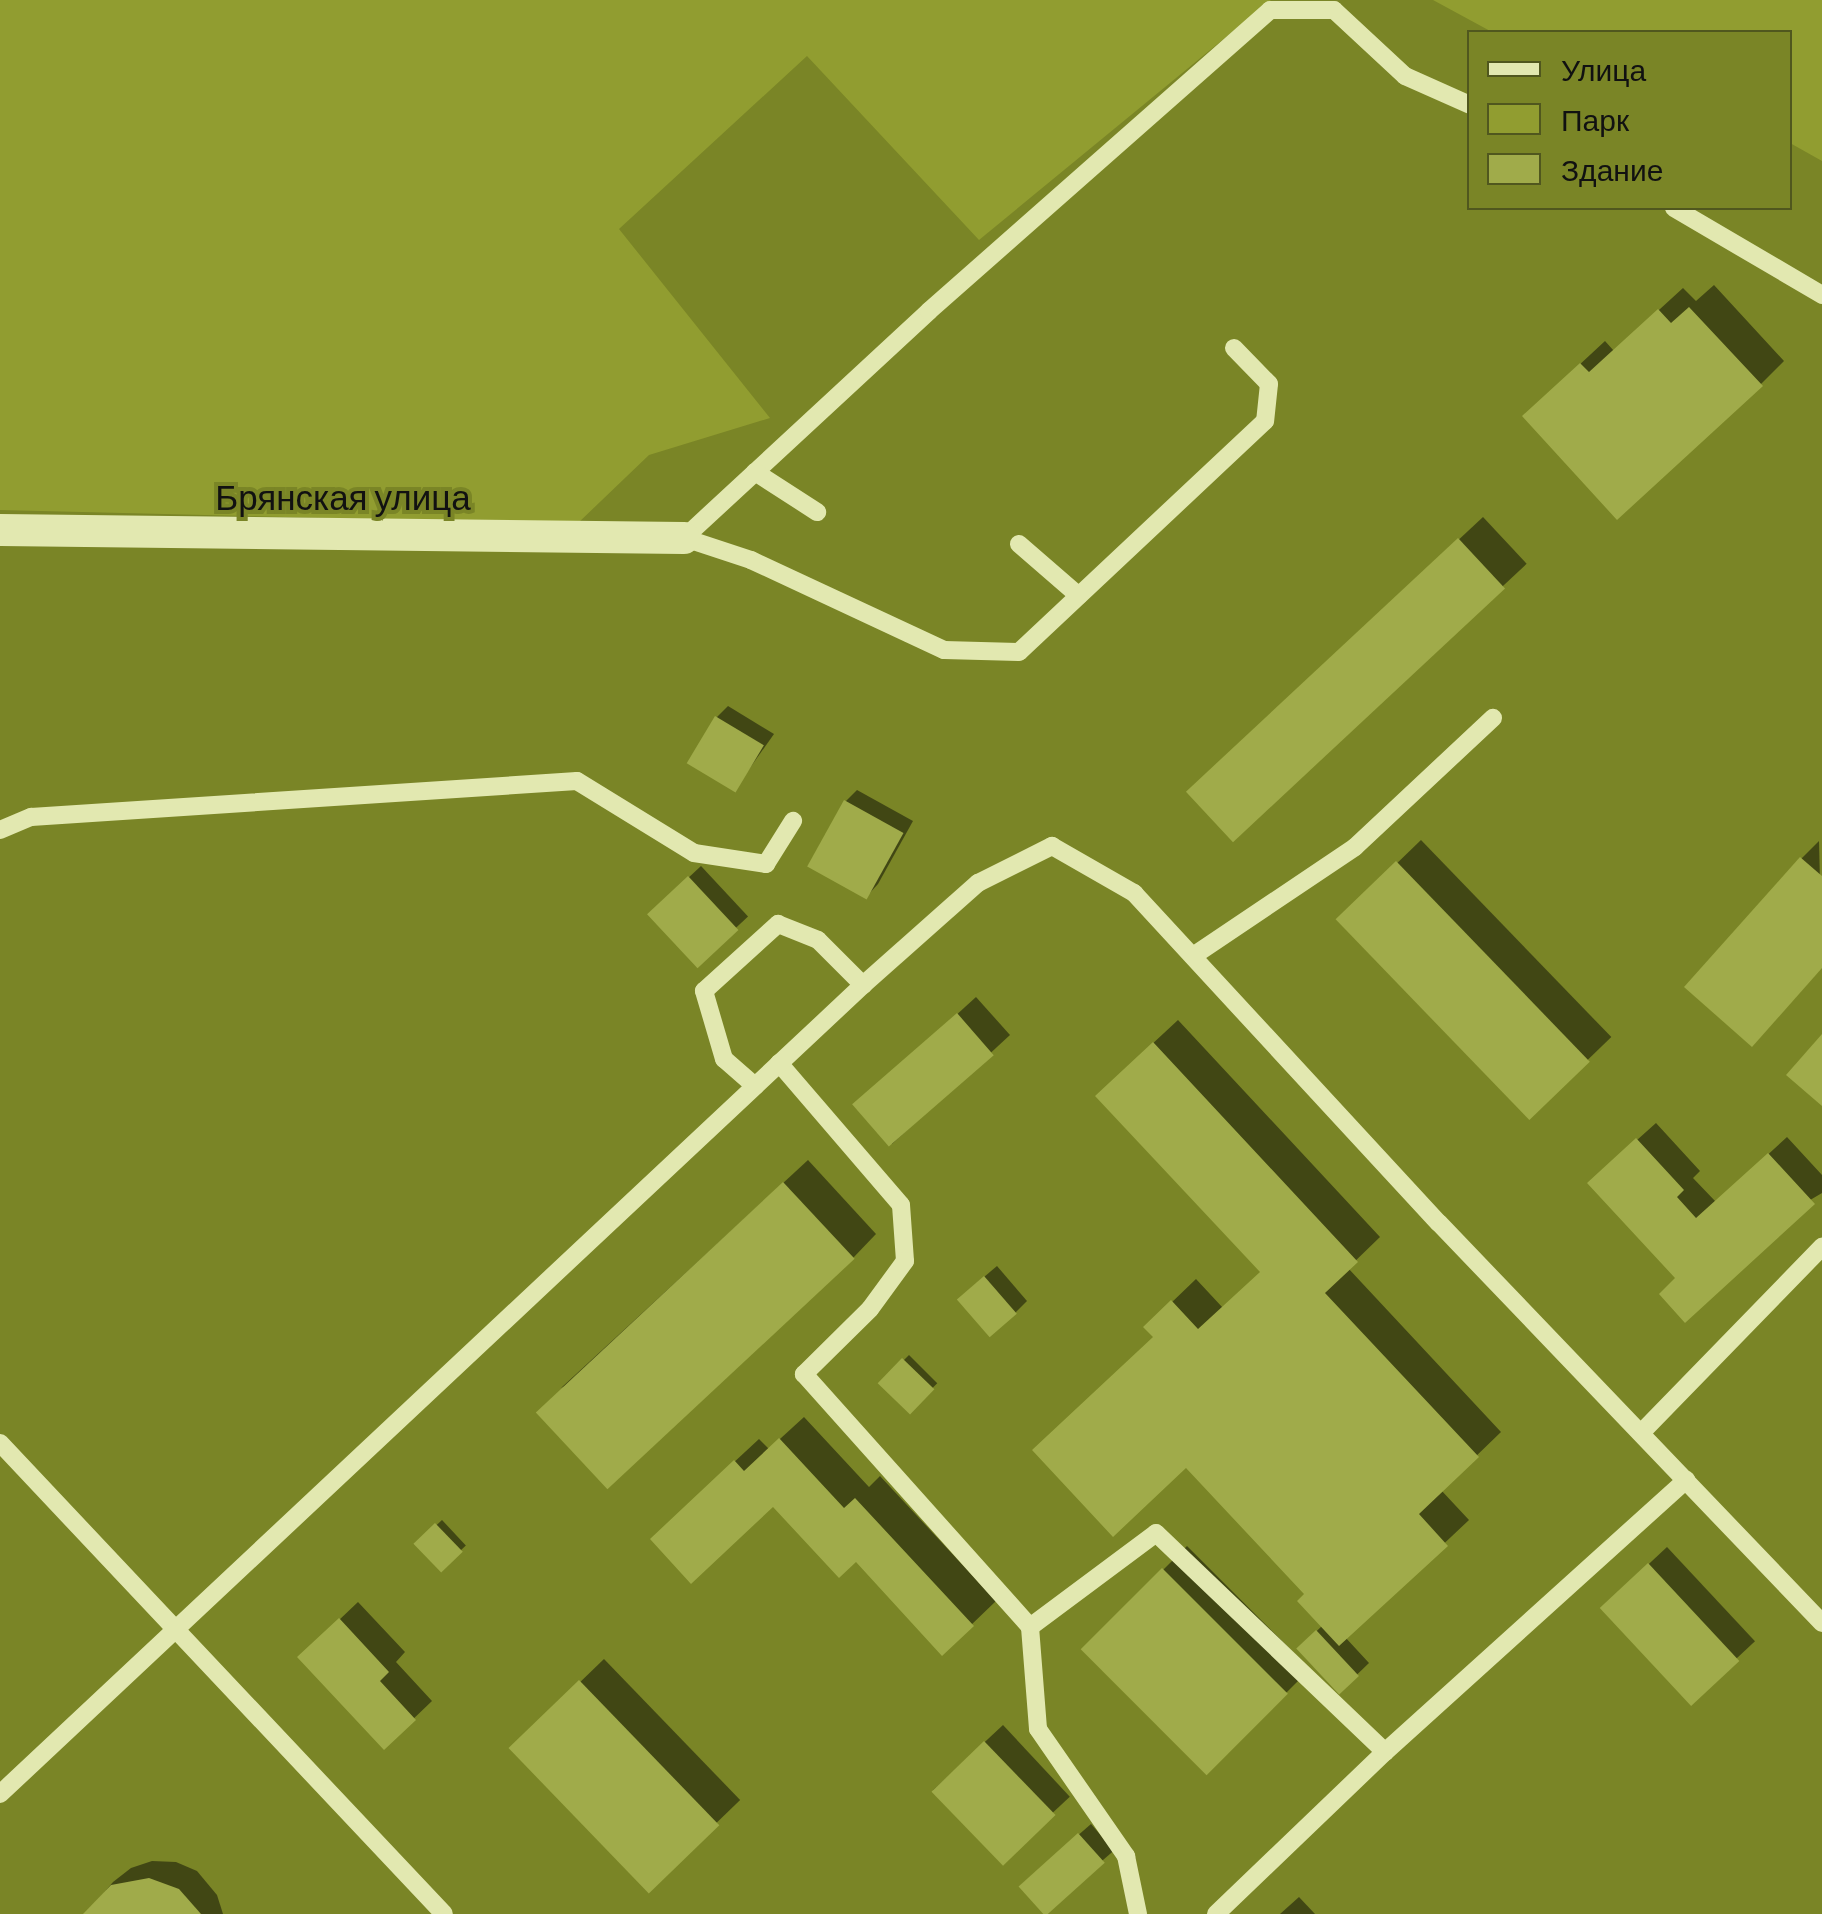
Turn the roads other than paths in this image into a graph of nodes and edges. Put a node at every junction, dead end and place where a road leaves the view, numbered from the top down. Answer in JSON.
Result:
{"nodes":[{"id":1,"x":1467,"y":104,"type":"edge"},
{"id":2,"x":1677,"y":210,"type":"edge"},
{"id":3,"x":1822,"y":294,"type":"edge"},
{"id":4,"x":1234,"y":348,"type":"dead end"},
{"id":5,"x":756,"y":472,"type":"junction"},
{"id":6,"x":817,"y":512,"type":"dead end"},
{"id":7,"x":0,"y":530,"type":"edge"},
{"id":8,"x":684,"y":538,"type":"junction"},
{"id":9,"x":1019,"y":544,"type":"dead end"},
{"id":10,"x":1079,"y":596,"type":"junction"},
{"id":11,"x":1493,"y":718,"type":"dead end"},
{"id":12,"x":793,"y":821,"type":"dead end"},
{"id":13,"x":0,"y":830,"type":"edge"},
{"id":14,"x":1193,"y":956,"type":"junction"},
{"id":15,"x":863,"y":985,"type":"junction"},
{"id":16,"x":779,"y":1063,"type":"junction"},
{"id":17,"x":754,"y":1086,"type":"junction"},
{"id":18,"x":1822,"y":1247,"type":"edge"},
{"id":19,"x":1641,"y":1433,"type":"junction"},
{"id":20,"x":0,"y":1443,"type":"edge"},
{"id":21,"x":1686,"y":1480,"type":"junction"},
{"id":22,"x":1822,"y":1622,"type":"edge"},
{"id":23,"x":1030,"y":1628,"type":"junction"},
{"id":24,"x":176,"y":1629,"type":"junction"},
{"id":25,"x":1385,"y":1752,"type":"junction"},
{"id":26,"x":0,"y":1794,"type":"edge"},
{"id":27,"x":444,"y":1914,"type":"edge"},
{"id":28,"x":1138,"y":1914,"type":"edge"},
{"id":29,"x":1216,"y":1914,"type":"edge"}],
"edges":[{"from":1,"to":5,"type":"lane"},
{"from":2,"to":3,"type":"lane"},
{"from":4,"to":10,"type":"lane"},
{"from":5,"to":6,"type":"lane"},
{"from":5,"to":8,"type":"lane"},
{"from":7,"to":8,"type":"street","name":"Брянская улица"},
{"from":8,"to":10,"type":"lane"},
{"from":9,"to":10,"type":"lane"},
{"from":11,"to":14,"type":"lane"},
{"from":12,"to":13,"type":"lane"},
{"from":14,"to":15,"type":"lane"},
{"from":14,"to":19,"type":"lane"},
{"from":15,"to":16,"type":"lane"},
{"from":15,"to":17,"type":"lane"},
{"from":16,"to":17,"type":"lane"},
{"from":16,"to":23,"type":"lane"},
{"from":17,"to":24,"type":"lane"},
{"from":18,"to":19,"type":"lane"},
{"from":19,"to":21,"type":"lane"},
{"from":20,"to":24,"type":"lane"},
{"from":21,"to":22,"type":"lane"},
{"from":21,"to":25,"type":"lane"},
{"from":23,"to":25,"type":"lane"},
{"from":23,"to":28,"type":"lane"},
{"from":24,"to":26,"type":"lane"},
{"from":24,"to":27,"type":"lane"},
{"from":25,"to":29,"type":"lane"}]}
